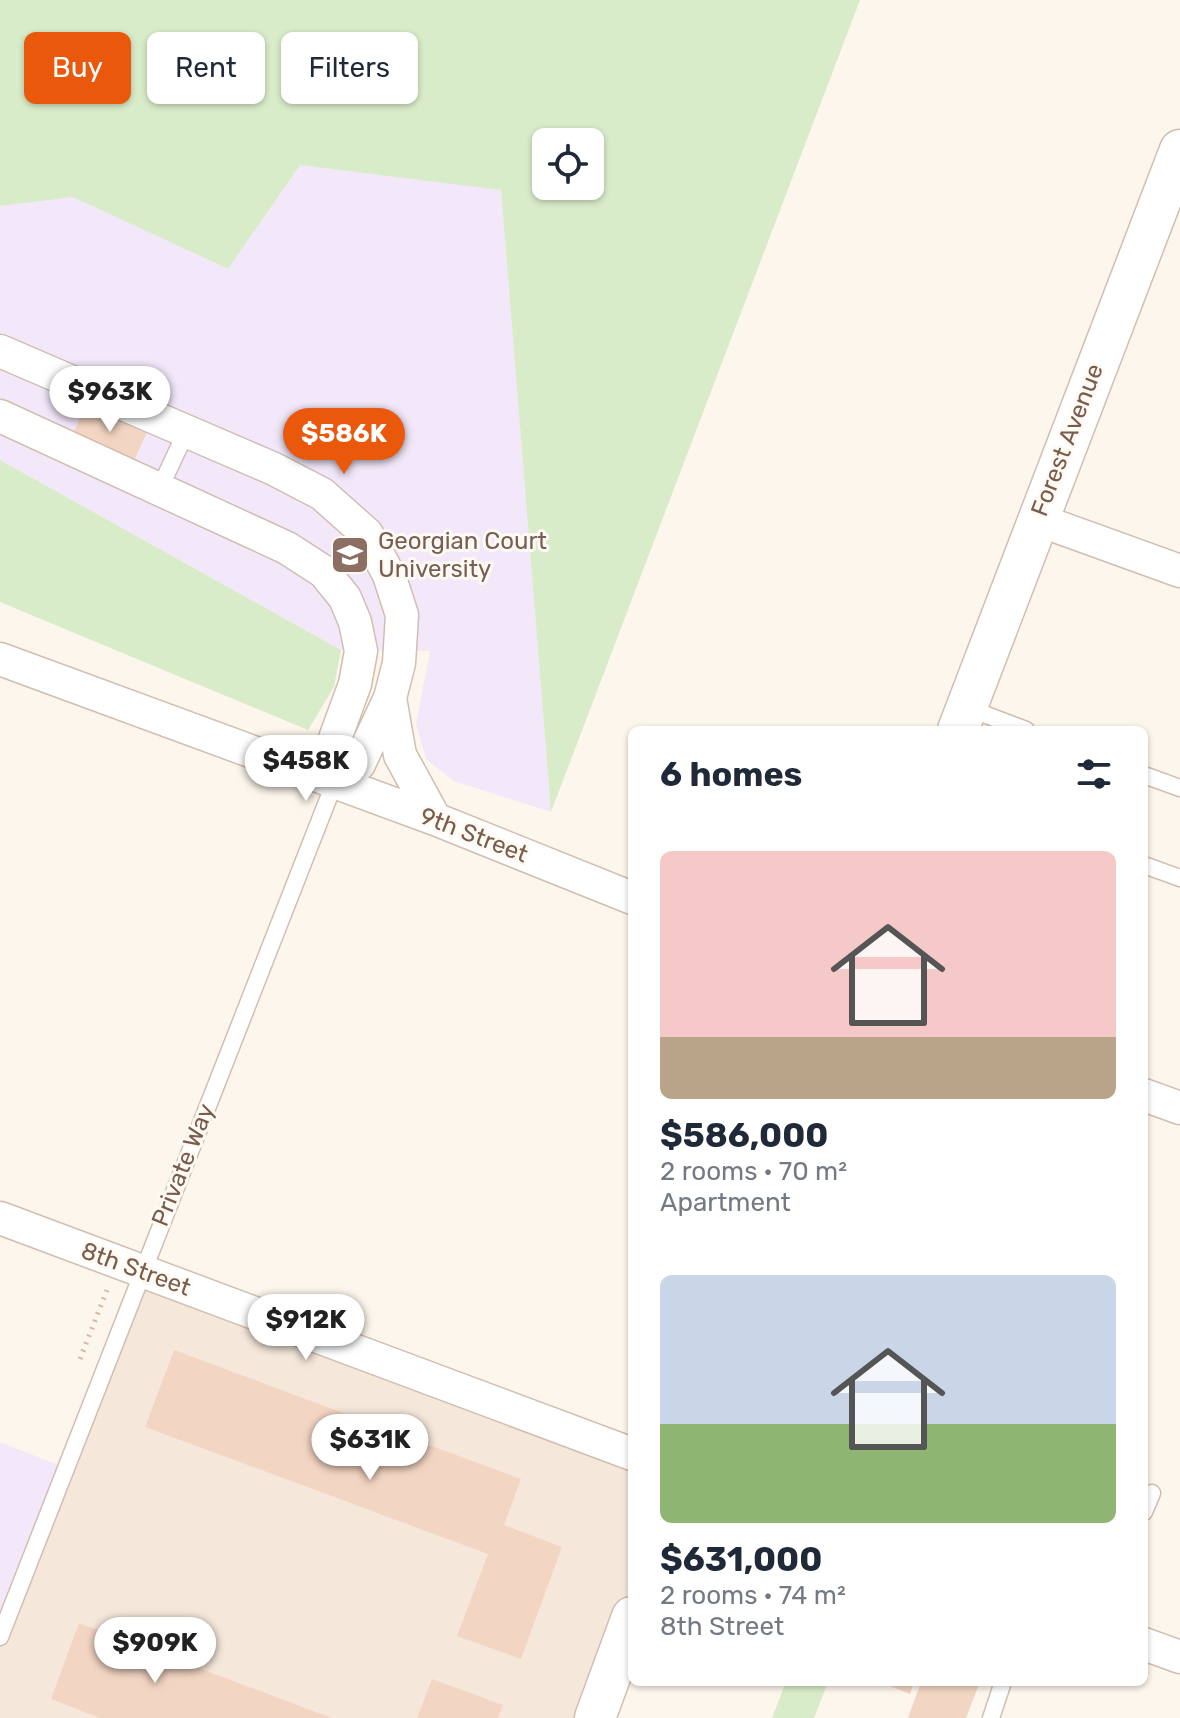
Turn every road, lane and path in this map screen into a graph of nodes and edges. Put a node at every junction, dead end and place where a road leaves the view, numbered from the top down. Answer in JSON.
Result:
{"nodes":[{"id":1,"x":1180,"y":150,"type":"edge"},
{"id":2,"x":1,"y":355,"type":"edge"},
{"id":3,"x":0,"y":416,"type":"edge"},
{"id":4,"x":187,"y":430,"type":"junction"},
{"id":5,"x":159,"y":490,"type":"junction"},
{"id":6,"x":1036,"y":519,"type":"junction"},
{"id":7,"x":1180,"y":571,"type":"edge"},
{"id":8,"x":0,"y":659,"type":"edge"},
{"id":9,"x":390,"y":698,"type":"junction"},
{"id":10,"x":962,"y":719,"type":"edge"},
{"id":11,"x":1003,"y":726,"type":"edge"},
{"id":12,"x":1148,"y":776,"type":"edge"},
{"id":13,"x":334,"y":784,"type":"junction"},
{"id":14,"x":1180,"y":788,"type":"edge"},
{"id":15,"x":435,"y":819,"type":"junction"},
{"id":16,"x":1148,"y":866,"type":"edge"},
{"id":17,"x":1180,"y":878,"type":"edge"},
{"id":18,"x":628,"y":896,"type":"edge"},
{"id":19,"x":1148,"y":1096,"type":"edge"},
{"id":20,"x":1180,"y":1108,"type":"edge"},
{"id":21,"x":0,"y":1218,"type":"edge"},
{"id":22,"x":141,"y":1271,"type":"junction"},
{"id":23,"x":628,"y":1453,"type":"edge"},
{"id":24,"x":1152,"y":1493,"type":"dead end"},
{"id":25,"x":1148,"y":1502,"type":"edge"},
{"id":26,"x":628,"y":1628,"type":"edge"},
{"id":27,"x":0,"y":1637,"type":"edge"},
{"id":28,"x":1148,"y":1645,"type":"edge"},
{"id":29,"x":1180,"y":1657,"type":"edge"},
{"id":30,"x":1002,"y":1686,"type":"edge"},
{"id":31,"x":595,"y":1718,"type":"edge"},
{"id":32,"x":991,"y":1718,"type":"edge"}],
"edges":[{"from":1,"to":6,"type":"street","name":"Forest Avenue"},
{"from":2,"to":4,"type":"street"},
{"from":3,"to":5,"type":"street"},
{"from":4,"to":5,"type":"lane"},
{"from":4,"to":9,"type":"street"},
{"from":5,"to":13,"type":"street"},
{"from":6,"to":7,"type":"street"},
{"from":6,"to":10,"type":"street","name":"Forest Avenue"},
{"from":8,"to":13,"type":"street","name":"9th Street"},
{"from":9,"to":13,"type":"street"},
{"from":9,"to":15,"type":"street"},
{"from":10,"to":11,"type":"lane"},
{"from":12,"to":14,"type":"lane"},
{"from":13,"to":15,"type":"street","name":"9th Street"},
{"from":13,"to":22,"type":"lane","name":"Private Way"},
{"from":15,"to":18,"type":"street","name":"9th Street"},
{"from":16,"to":17,"type":"lane"},
{"from":19,"to":20,"type":"street"},
{"from":21,"to":22,"type":"street","name":"8th Street"},
{"from":22,"to":23,"type":"street","name":"8th Street"},
{"from":22,"to":27,"type":"lane","name":"Private Way"},
{"from":24,"to":25,"type":"lane"},
{"from":26,"to":31,"type":"street"},
{"from":28,"to":29,"type":"street"},
{"from":30,"to":32,"type":"lane"}]}
